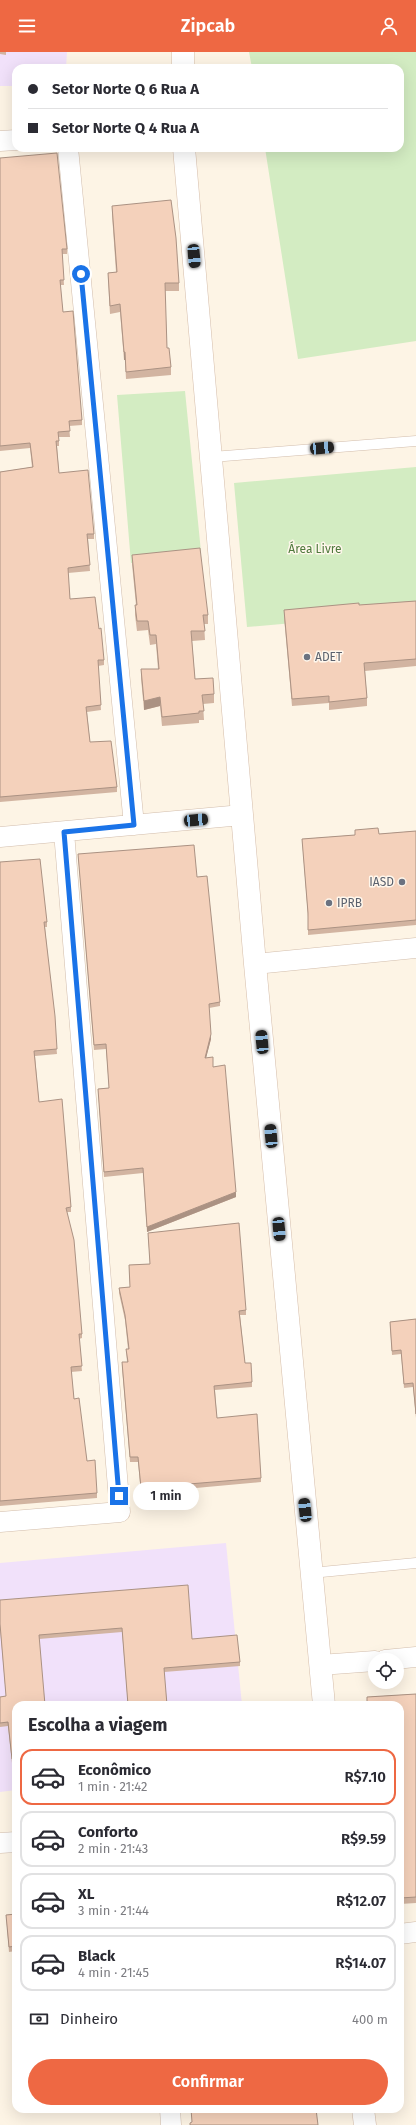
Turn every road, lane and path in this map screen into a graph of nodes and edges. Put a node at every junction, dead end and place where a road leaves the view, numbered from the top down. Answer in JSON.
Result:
{"nodes":[{"id":1,"x":183,"y":52,"type":"edge"},
{"id":2,"x":183,"y":64,"type":"edge"},
{"id":3,"x":12,"y":140,"type":"edge"},
{"id":4,"x":0,"y":141,"type":"edge"},
{"id":5,"x":68,"y":152,"type":"edge"},
{"id":6,"x":184,"y":152,"type":"edge"},
{"id":7,"x":416,"y":441,"type":"edge"},
{"id":8,"x":212,"y":457,"type":"junction"},
{"id":9,"x":242,"y":815,"type":"junction"},
{"id":10,"x":134,"y":825,"type":"junction"},
{"id":11,"x":64,"y":832,"type":"junction"},
{"id":12,"x":0,"y":837,"type":"edge"},
{"id":13,"x":416,"y":948,"type":"edge"},
{"id":14,"x":255,"y":964,"type":"junction"},
{"id":15,"x":0,"y":1522,"type":"edge"},
{"id":16,"x":416,"y":1563,"type":"edge"},
{"id":17,"x":311,"y":1573,"type":"junction"},
{"id":18,"x":416,"y":1657,"type":"edge"},
{"id":19,"x":404,"y":1658,"type":"edge"},
{"id":20,"x":368,"y":1662,"type":"edge"},
{"id":21,"x":320,"y":1665,"type":"junction"},
{"id":22,"x":324,"y":1701,"type":"edge"},
{"id":23,"x":12,"y":1842,"type":"edge"},
{"id":24,"x":0,"y":1843,"type":"edge"},
{"id":25,"x":416,"y":1932,"type":"edge"},
{"id":26,"x":404,"y":1934,"type":"edge"},
{"id":27,"x":170,"y":2113,"type":"edge"},
{"id":28,"x":364,"y":2113,"type":"edge"},
{"id":29,"x":171,"y":2125,"type":"edge"},
{"id":30,"x":365,"y":2125,"type":"edge"}],
"edges":[{"from":1,"to":2,"type":"street"},
{"from":3,"to":4,"type":"street"},
{"from":5,"to":10,"type":"street"},
{"from":6,"to":8,"type":"street"},
{"from":7,"to":8,"type":"lane"},
{"from":8,"to":9,"type":"street"},
{"from":9,"to":10,"type":"street"},
{"from":9,"to":14,"type":"street"},
{"from":10,"to":11,"type":"street"},
{"from":11,"to":12,"type":"street"},
{"from":11,"to":15,"type":"street"},
{"from":13,"to":14,"type":"street"},
{"from":14,"to":17,"type":"street"},
{"from":16,"to":17,"type":"lane"},
{"from":17,"to":21,"type":"street"},
{"from":18,"to":19,"type":"street"},
{"from":20,"to":21,"type":"street"},
{"from":21,"to":22,"type":"street"},
{"from":23,"to":24,"type":"street"},
{"from":25,"to":26,"type":"street"},
{"from":27,"to":29,"type":"street"},
{"from":28,"to":30,"type":"street"}]}
